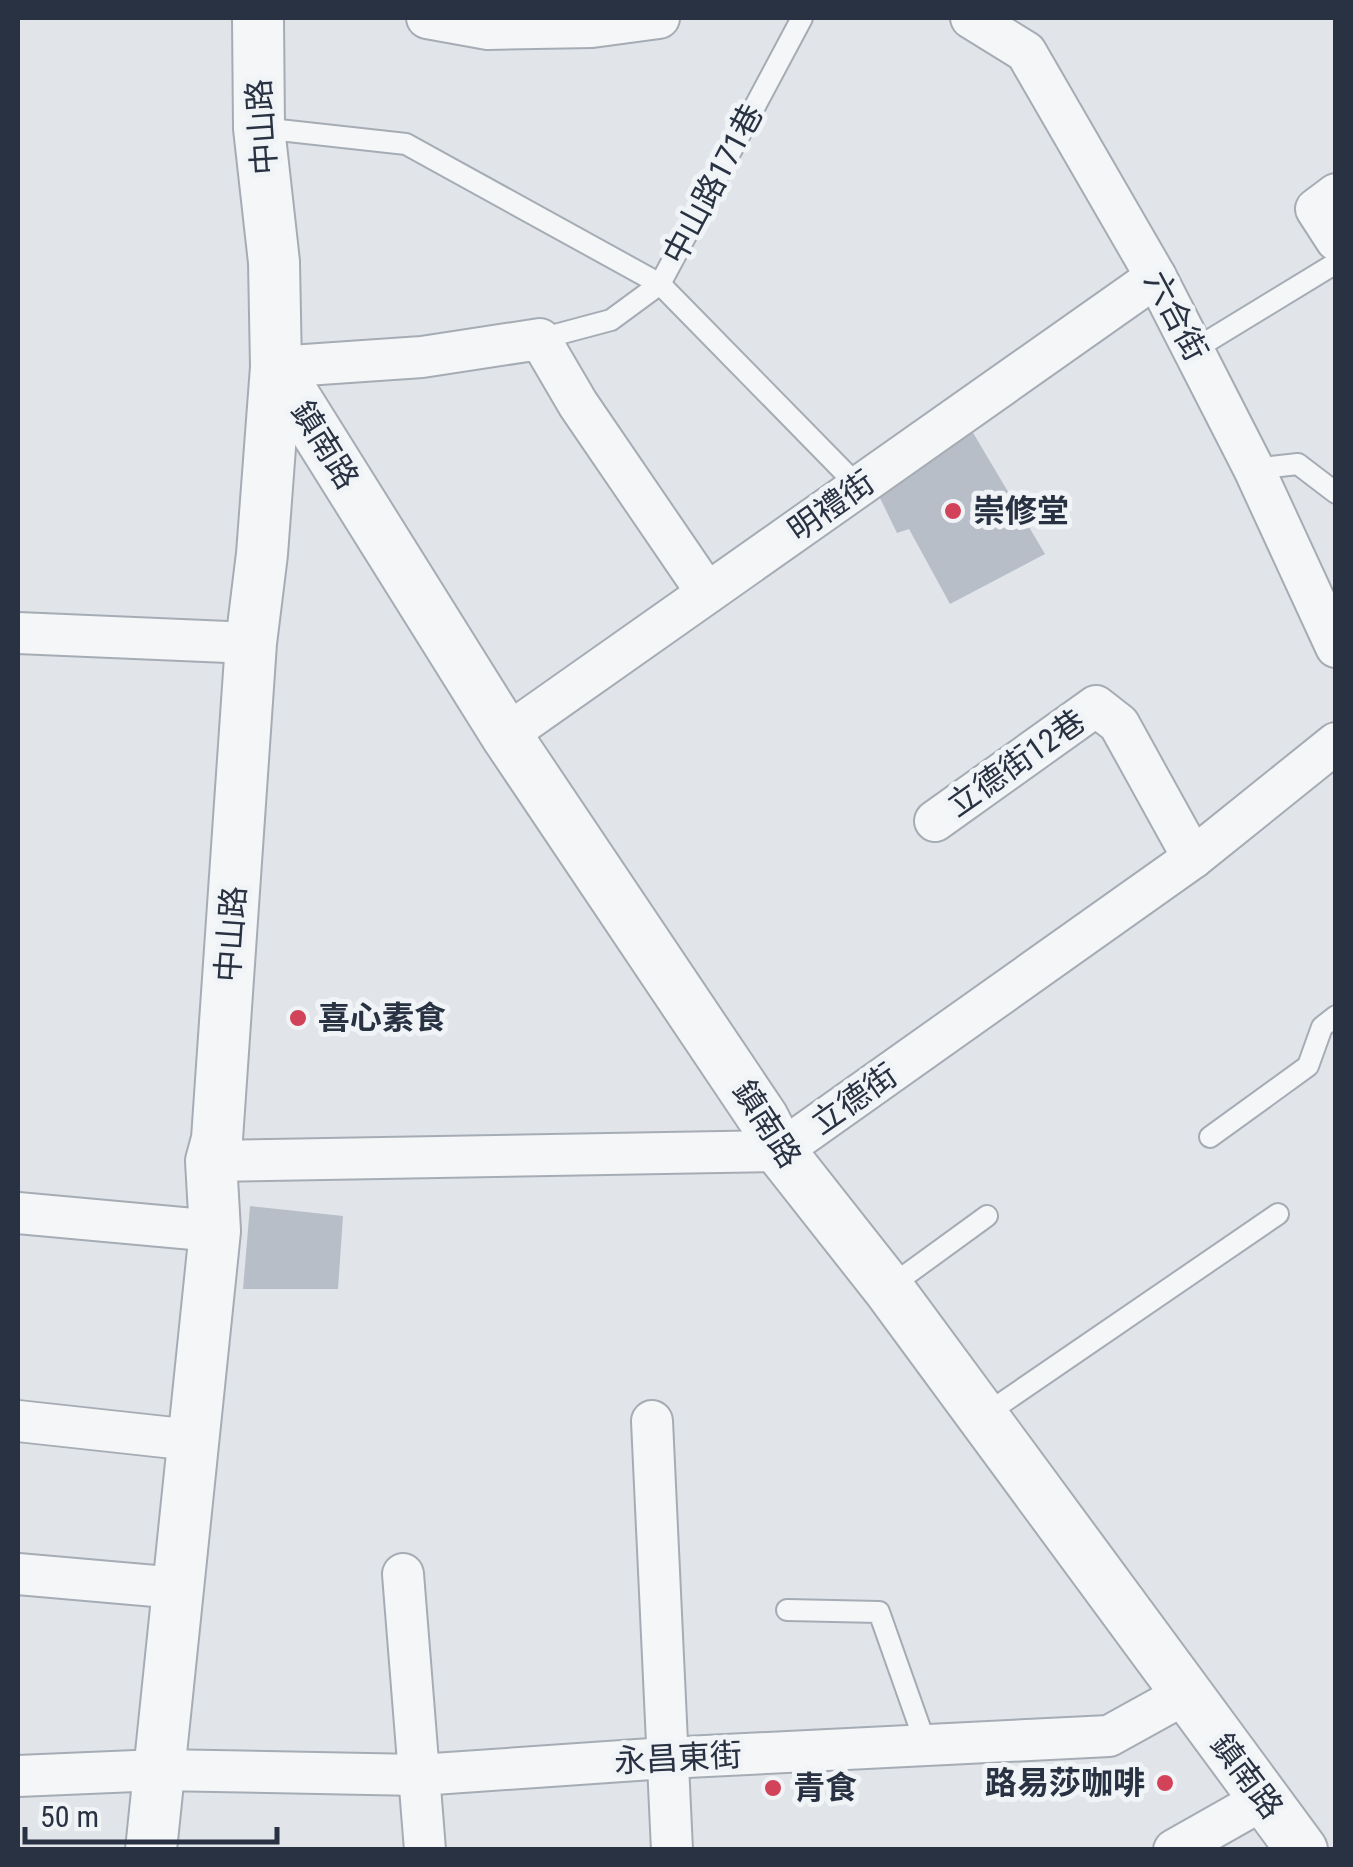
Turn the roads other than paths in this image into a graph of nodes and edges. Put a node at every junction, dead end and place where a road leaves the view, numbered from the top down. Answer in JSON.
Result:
{"nodes":[{"id":1,"x":258,"y":18,"type":"edge"},
{"id":2,"x":427,"y":18,"type":"edge"},
{"id":3,"x":659,"y":18,"type":"edge"},
{"id":4,"x":802,"y":18,"type":"edge"},
{"id":5,"x":971,"y":18,"type":"edge"},
{"id":6,"x":259,"y":128,"type":"junction"},
{"id":7,"x":1336,"y":194,"type":"edge"},
{"id":8,"x":1336,"y":240,"type":"edge"},
{"id":9,"x":1336,"y":263,"type":"edge"},
{"id":10,"x":1156,"y":276,"type":"junction"},
{"id":11,"x":660,"y":284,"type":"junction"},
{"id":12,"x":540,"y":340,"type":"junction"},
{"id":13,"x":1195,"y":350,"type":"junction"},
{"id":14,"x":276,"y":367,"type":"junction"},
{"id":15,"x":1254,"y":469,"type":"junction"},
{"id":16,"x":858,"y":486,"type":"junction"},
{"id":17,"x":1336,"y":492,"type":"edge"},
{"id":18,"x":708,"y":593,"type":"junction"},
{"id":19,"x":18,"y":634,"type":"edge"},
{"id":20,"x":251,"y":643,"type":"junction"},
{"id":21,"x":1336,"y":648,"type":"edge"},
{"id":22,"x":506,"y":734,"type":"junction"},
{"id":23,"x":1336,"y":743,"type":"edge"},
{"id":24,"x":935,"y":820,"type":"dead end"},
{"id":25,"x":1193,"y":858,"type":"junction"},
{"id":26,"x":1336,"y":1016,"type":"edge"},
{"id":27,"x":1210,"y":1137,"type":"dead end"},
{"id":28,"x":780,"y":1151,"type":"junction"},
{"id":29,"x":211,"y":1161,"type":"junction"},
{"id":30,"x":18,"y":1213,"type":"edge"},
{"id":31,"x":1278,"y":1214,"type":"dead end"},
{"id":32,"x":987,"y":1216,"type":"dead end"},
{"id":33,"x":215,"y":1232,"type":"junction"},
{"id":34,"x":888,"y":1288,"type":"junction"},
{"id":35,"x":982,"y":1416,"type":"junction"},
{"id":36,"x":18,"y":1421,"type":"edge"},
{"id":37,"x":652,"y":1421,"type":"dead end"},
{"id":38,"x":192,"y":1440,"type":"junction"},
{"id":39,"x":18,"y":1574,"type":"edge"},
{"id":40,"x":404,"y":1574,"type":"dead end"},
{"id":41,"x":178,"y":1588,"type":"junction"},
{"id":42,"x":787,"y":1610,"type":"dead end"},
{"id":43,"x":1185,"y":1694,"type":"junction"},
{"id":44,"x":926,"y":1745,"type":"junction"},
{"id":45,"x":666,"y":1758,"type":"junction"},
{"id":46,"x":160,"y":1770,"type":"junction"},
{"id":47,"x":418,"y":1775,"type":"junction"},
{"id":48,"x":18,"y":1776,"type":"edge"},
{"id":49,"x":1266,"y":1798,"type":"junction"},
{"id":50,"x":151,"y":1850,"type":"edge"},
{"id":51,"x":425,"y":1850,"type":"edge"},
{"id":52,"x":672,"y":1850,"type":"edge"},
{"id":53,"x":1174,"y":1850,"type":"edge"},
{"id":54,"x":1302,"y":1850,"type":"edge"}],
"edges":[{"from":1,"to":6,"type":"street","name":"中山路"},
{"from":2,"to":3,"type":"street"},
{"from":4,"to":11,"type":"lane","name":"中山路171巷"},
{"from":5,"to":10,"type":"street","name":"六合街"},
{"from":6,"to":11,"type":"lane"},
{"from":6,"to":14,"type":"street","name":"中山路"},
{"from":7,"to":8,"type":"street"},
{"from":9,"to":13,"type":"lane"},
{"from":10,"to":13,"type":"street","name":"六合街"},
{"from":10,"to":16,"type":"street","name":"明禮街"},
{"from":11,"to":12,"type":"lane","name":"中山路171巷"},
{"from":11,"to":16,"type":"lane"},
{"from":12,"to":14,"type":"street","name":"中山路171巷"},
{"from":12,"to":18,"type":"street"},
{"from":13,"to":15,"type":"street","name":"六合街"},
{"from":14,"to":20,"type":"street","name":"中山路"},
{"from":14,"to":22,"type":"street","name":"鎮南路"},
{"from":15,"to":17,"type":"lane"},
{"from":15,"to":21,"type":"street","name":"六合街"},
{"from":16,"to":18,"type":"street","name":"明禮街"},
{"from":18,"to":22,"type":"street","name":"明禮街"},
{"from":19,"to":20,"type":"street"},
{"from":20,"to":29,"type":"street","name":"中山路"},
{"from":22,"to":28,"type":"street","name":"鎮南路"},
{"from":23,"to":25,"type":"street","name":"立德街"},
{"from":24,"to":25,"type":"street","name":"立德街12巷"},
{"from":25,"to":28,"type":"street","name":"立德街"},
{"from":26,"to":27,"type":"lane"},
{"from":28,"to":29,"type":"street","name":"立德街"},
{"from":28,"to":34,"type":"street","name":"鎮南路"},
{"from":29,"to":33,"type":"street","name":"中山路"},
{"from":30,"to":33,"type":"street"},
{"from":31,"to":35,"type":"lane"},
{"from":32,"to":34,"type":"lane"},
{"from":33,"to":38,"type":"street","name":"中山路"},
{"from":34,"to":35,"type":"street","name":"鎮南路"},
{"from":35,"to":43,"type":"street","name":"鎮南路"},
{"from":36,"to":38,"type":"street"},
{"from":37,"to":45,"type":"street"},
{"from":38,"to":41,"type":"street","name":"中山路"},
{"from":39,"to":41,"type":"street"},
{"from":40,"to":47,"type":"street"},
{"from":41,"to":46,"type":"street","name":"中山路"},
{"from":42,"to":44,"type":"lane"},
{"from":43,"to":44,"type":"street","name":"永昌東街"},
{"from":43,"to":49,"type":"street","name":"鎮南路"},
{"from":44,"to":45,"type":"street","name":"永昌東街"},
{"from":45,"to":47,"type":"street","name":"永昌東街"},
{"from":45,"to":52,"type":"street"},
{"from":46,"to":47,"type":"street","name":"永昌東街"},
{"from":46,"to":48,"type":"street","name":"永昌東街"},
{"from":46,"to":50,"type":"street","name":"中山路"},
{"from":47,"to":51,"type":"street"},
{"from":49,"to":53,"type":"street"},
{"from":49,"to":54,"type":"street","name":"鎮南路"}]}
